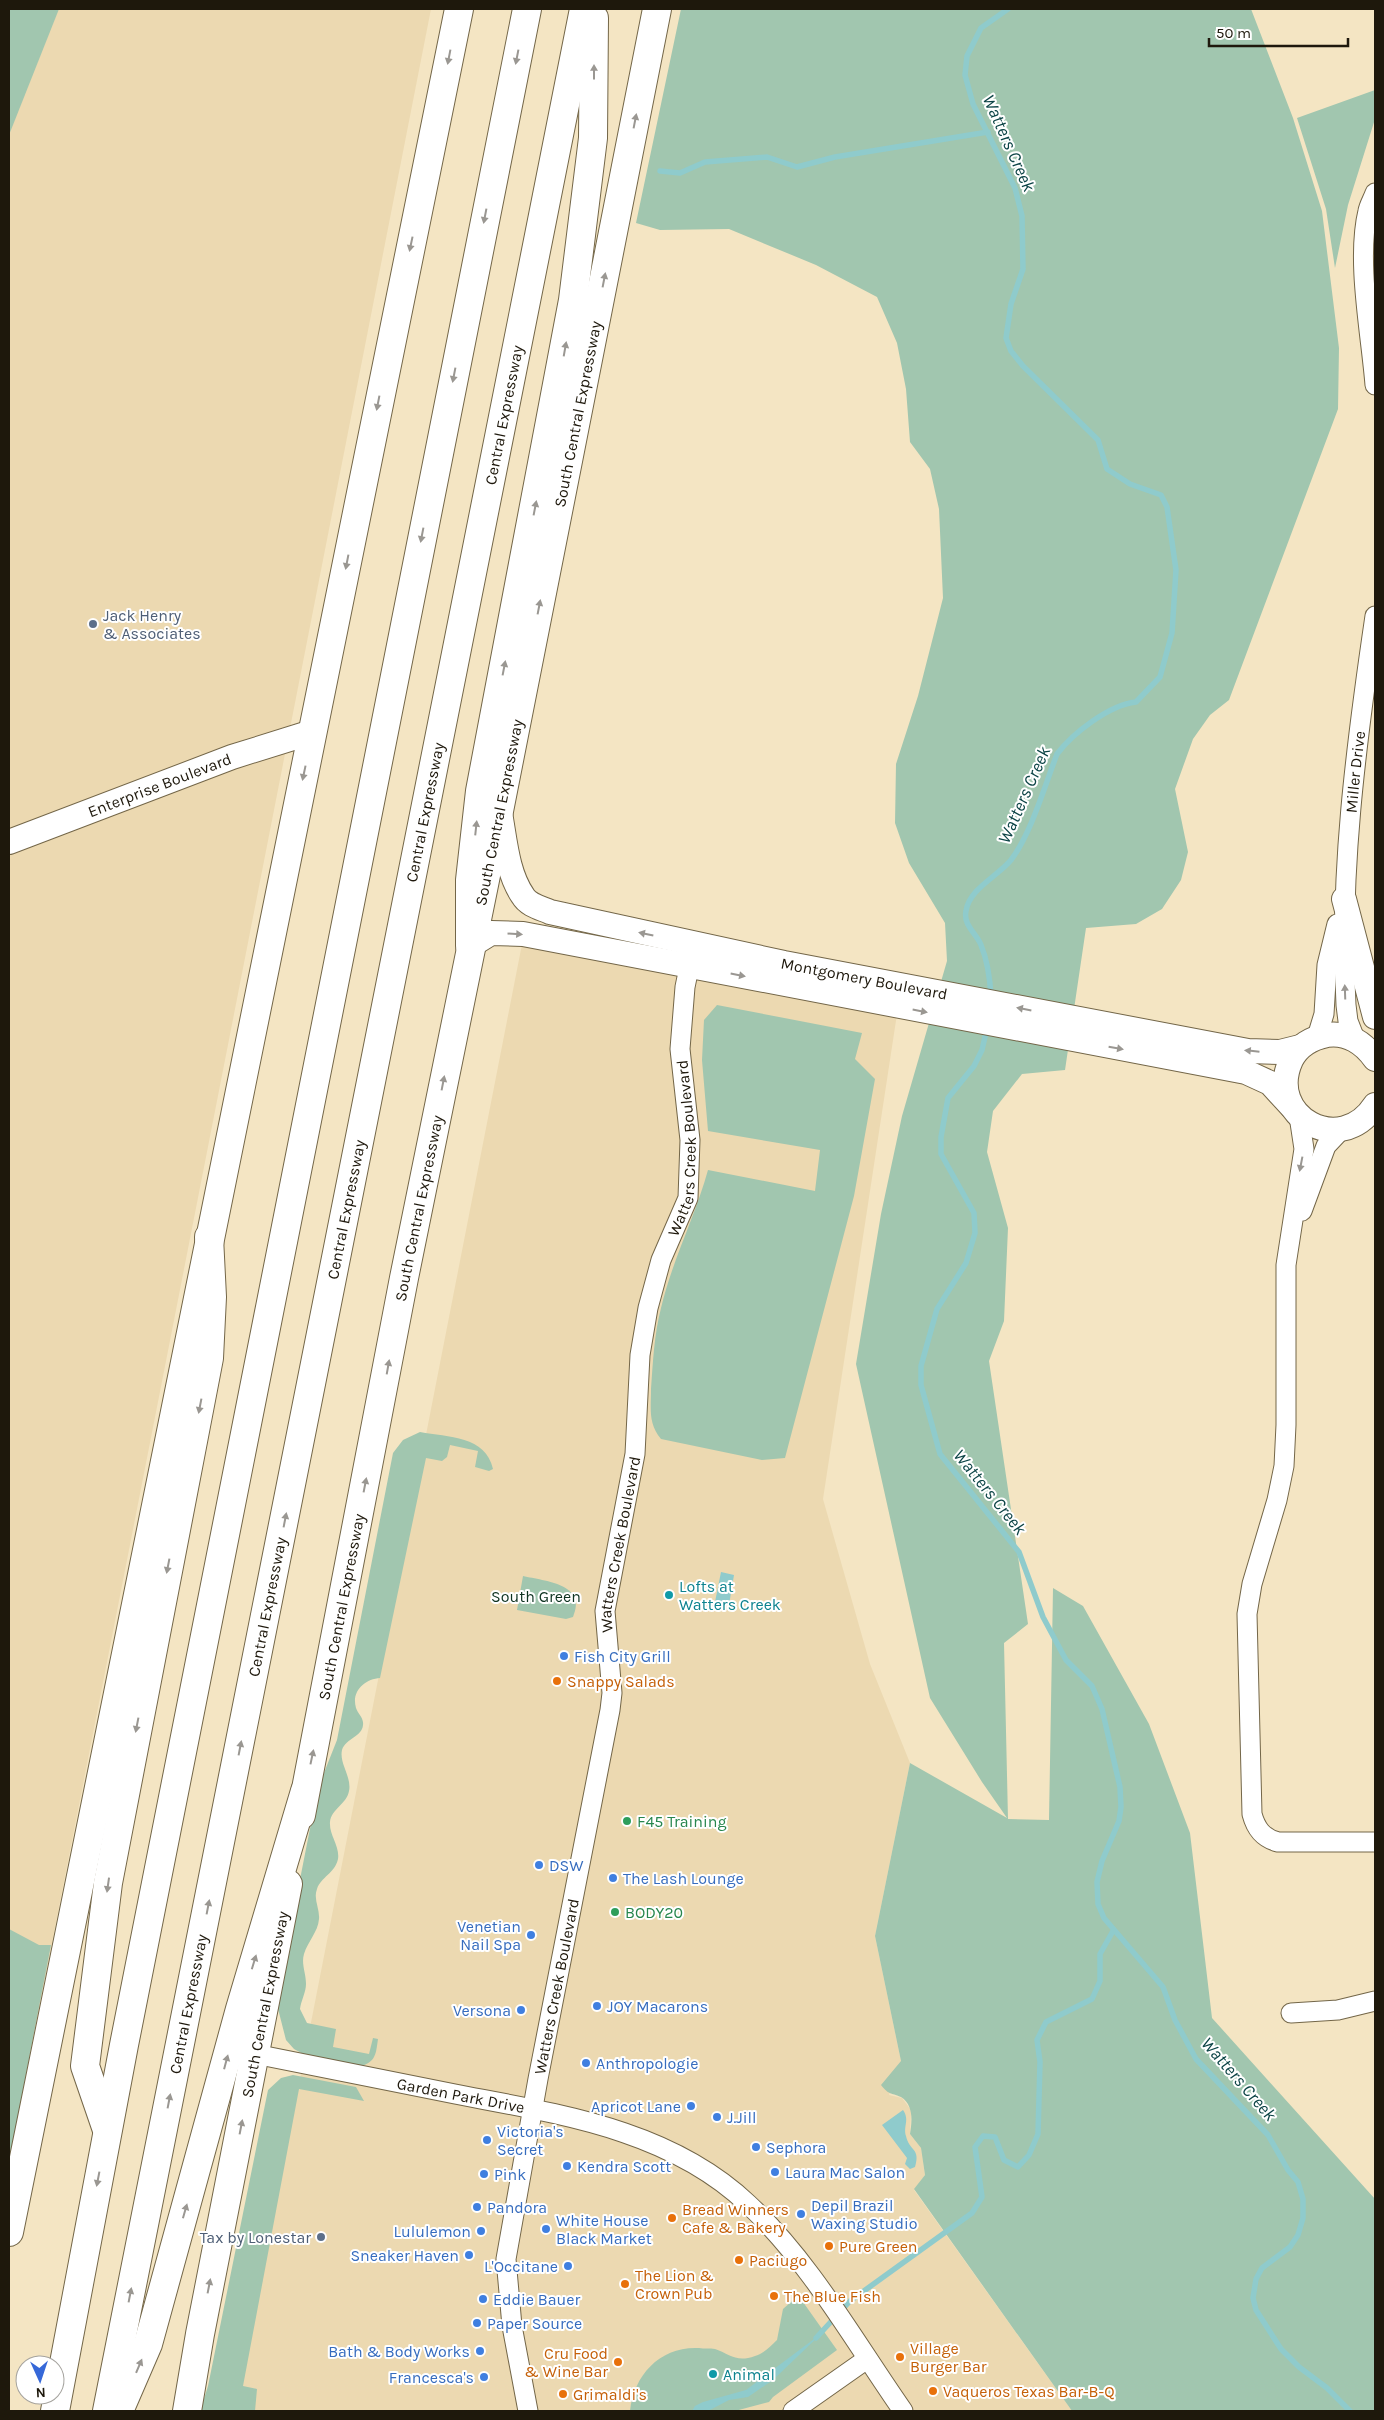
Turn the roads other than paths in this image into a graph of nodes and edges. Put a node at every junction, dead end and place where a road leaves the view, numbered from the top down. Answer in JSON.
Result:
{"nodes":[{"id":1,"x":459,"y":9,"type":"edge"},
{"id":2,"x":526,"y":9,"type":"edge"},
{"id":3,"x":584,"y":9,"type":"edge"},
{"id":4,"x":594,"y":9,"type":"edge"},
{"id":5,"x":657,"y":9,"type":"edge"},
{"id":6,"x":1375,"y":193,"type":"edge"},
{"id":7,"x":1375,"y":379,"type":"edge"},
{"id":8,"x":1375,"y":616,"type":"edge"},
{"id":9,"x":1369,"y":703,"type":"edge"},
{"id":10,"x":312,"y":732,"type":"junction"},
{"id":11,"x":499,"y":811,"type":"junction"},
{"id":12,"x":9,"y":842,"type":"edge"},
{"id":13,"x":1344,"y":899,"type":"junction"},
{"id":14,"x":470,"y":946,"type":"junction"},
{"id":15,"x":692,"y":955,"type":"junction"},
{"id":16,"x":1375,"y":1017,"type":"edge"},
{"id":17,"x":1070,"y":1028,"type":"junction"},
{"id":18,"x":1355,"y":1039,"type":"junction"},
{"id":19,"x":1309,"y":1042,"type":"junction"},
{"id":20,"x":1375,"y":1059,"type":"edge"},
{"id":21,"x":1375,"y":1105,"type":"edge"},
{"id":22,"x":1295,"y":1111,"type":"junction"},
{"id":23,"x":1357,"y":1128,"type":"edge"},
{"id":24,"x":209,"y":1237,"type":"junction"},
{"id":25,"x":1287,"y":1249,"type":"junction"},
{"id":26,"x":305,"y":1792,"type":"junction"},
{"id":27,"x":1375,"y":1842,"type":"edge"},
{"id":28,"x":1375,"y":2001,"type":"edge"},
{"id":29,"x":1291,"y":2013,"type":"dead end"},
{"id":30,"x":255,"y":2054,"type":"junction"},
{"id":31,"x":532,"y":2109,"type":"junction"},
{"id":32,"x":108,"y":2131,"type":"junction"},
{"id":33,"x":9,"y":2232,"type":"edge"},
{"id":34,"x":867,"y":2359,"type":"junction"},
{"id":35,"x":55,"y":2411,"type":"edge"},
{"id":36,"x":107,"y":2411,"type":"edge"},
{"id":37,"x":119,"y":2411,"type":"edge"},
{"id":38,"x":187,"y":2411,"type":"edge"},
{"id":39,"x":528,"y":2411,"type":"edge"},
{"id":40,"x":793,"y":2411,"type":"edge"},
{"id":41,"x":903,"y":2411,"type":"edge"}],
"edges":[{"from":1,"to":10,"type":"main road","one_way":true},
{"from":2,"to":32,"type":"main road","one_way":true},
{"from":36,"to":3,"type":"main road","name":"Central Expressway","one_way":true},
{"from":14,"to":4,"type":"main road","one_way":true},
{"from":11,"to":5,"type":"main road","name":"South Central Expressway","one_way":true},
{"from":6,"to":7,"type":"street"},
{"from":8,"to":9,"type":"street","name":"Miller Drive"},
{"from":9,"to":13,"type":"street","name":"Miller Drive"},
{"from":10,"to":12,"type":"street","name":"Enterprise Boulevard"},
{"from":10,"to":24,"type":"main road","one_way":true},
{"from":11,"to":14,"type":"main road","name":"South Central Expressway"},
{"from":15,"to":11,"type":"street","name":"Montgomery Boulevard","one_way":true},
{"from":13,"to":16,"type":"street"},
{"from":18,"to":13,"type":"street","name":"Miller Drive","one_way":true},
{"from":13,"to":19,"type":"street","name":"Miller Drive"},
{"from":14,"to":15,"type":"street","name":"Montgomery Boulevard","one_way":true},
{"from":26,"to":14,"type":"main road","name":"South Central Expressway","one_way":true},
{"from":15,"to":17,"type":"street","name":"Montgomery Boulevard"},
{"from":15,"to":31,"type":"street","name":"Watters Creek Boulevard"},
{"from":19,"to":17,"type":"street","name":"Montgomery Boulevard","one_way":true},
{"from":17,"to":22,"type":"street","name":"Montgomery Boulevard","one_way":true},
{"from":18,"to":19,"type":"street","name":"Montgomery Boulevard"},
{"from":18,"to":20,"type":"street"},
{"from":19,"to":22,"type":"street"},
{"from":21,"to":23,"type":"street"},
{"from":22,"to":23,"type":"street","name":"Montgomery Boulevard"},
{"from":22,"to":25,"type":"street","one_way":true},
{"from":23,"to":25,"type":"street"},
{"from":24,"to":32,"type":"main road","one_way":true},
{"from":24,"to":33,"type":"main road"},
{"from":25,"to":27,"type":"street"},
{"from":26,"to":30,"type":"main road","name":"South Central Expressway"},
{"from":37,"to":26,"type":"main road","one_way":true},
{"from":28,"to":29,"type":"street"},
{"from":30,"to":31,"type":"street","name":"Garden Park Drive"},
{"from":38,"to":30,"type":"main road","name":"South Central Expressway","one_way":true},
{"from":31,"to":34,"type":"street","name":"Garden Park Drive"},
{"from":31,"to":39,"type":"street","name":"Watters Creek Boulevard"},
{"from":32,"to":35,"type":"main road","one_way":true},
{"from":34,"to":40,"type":"street"},
{"from":34,"to":41,"type":"street","name":"Garden Park Drive"}]}
